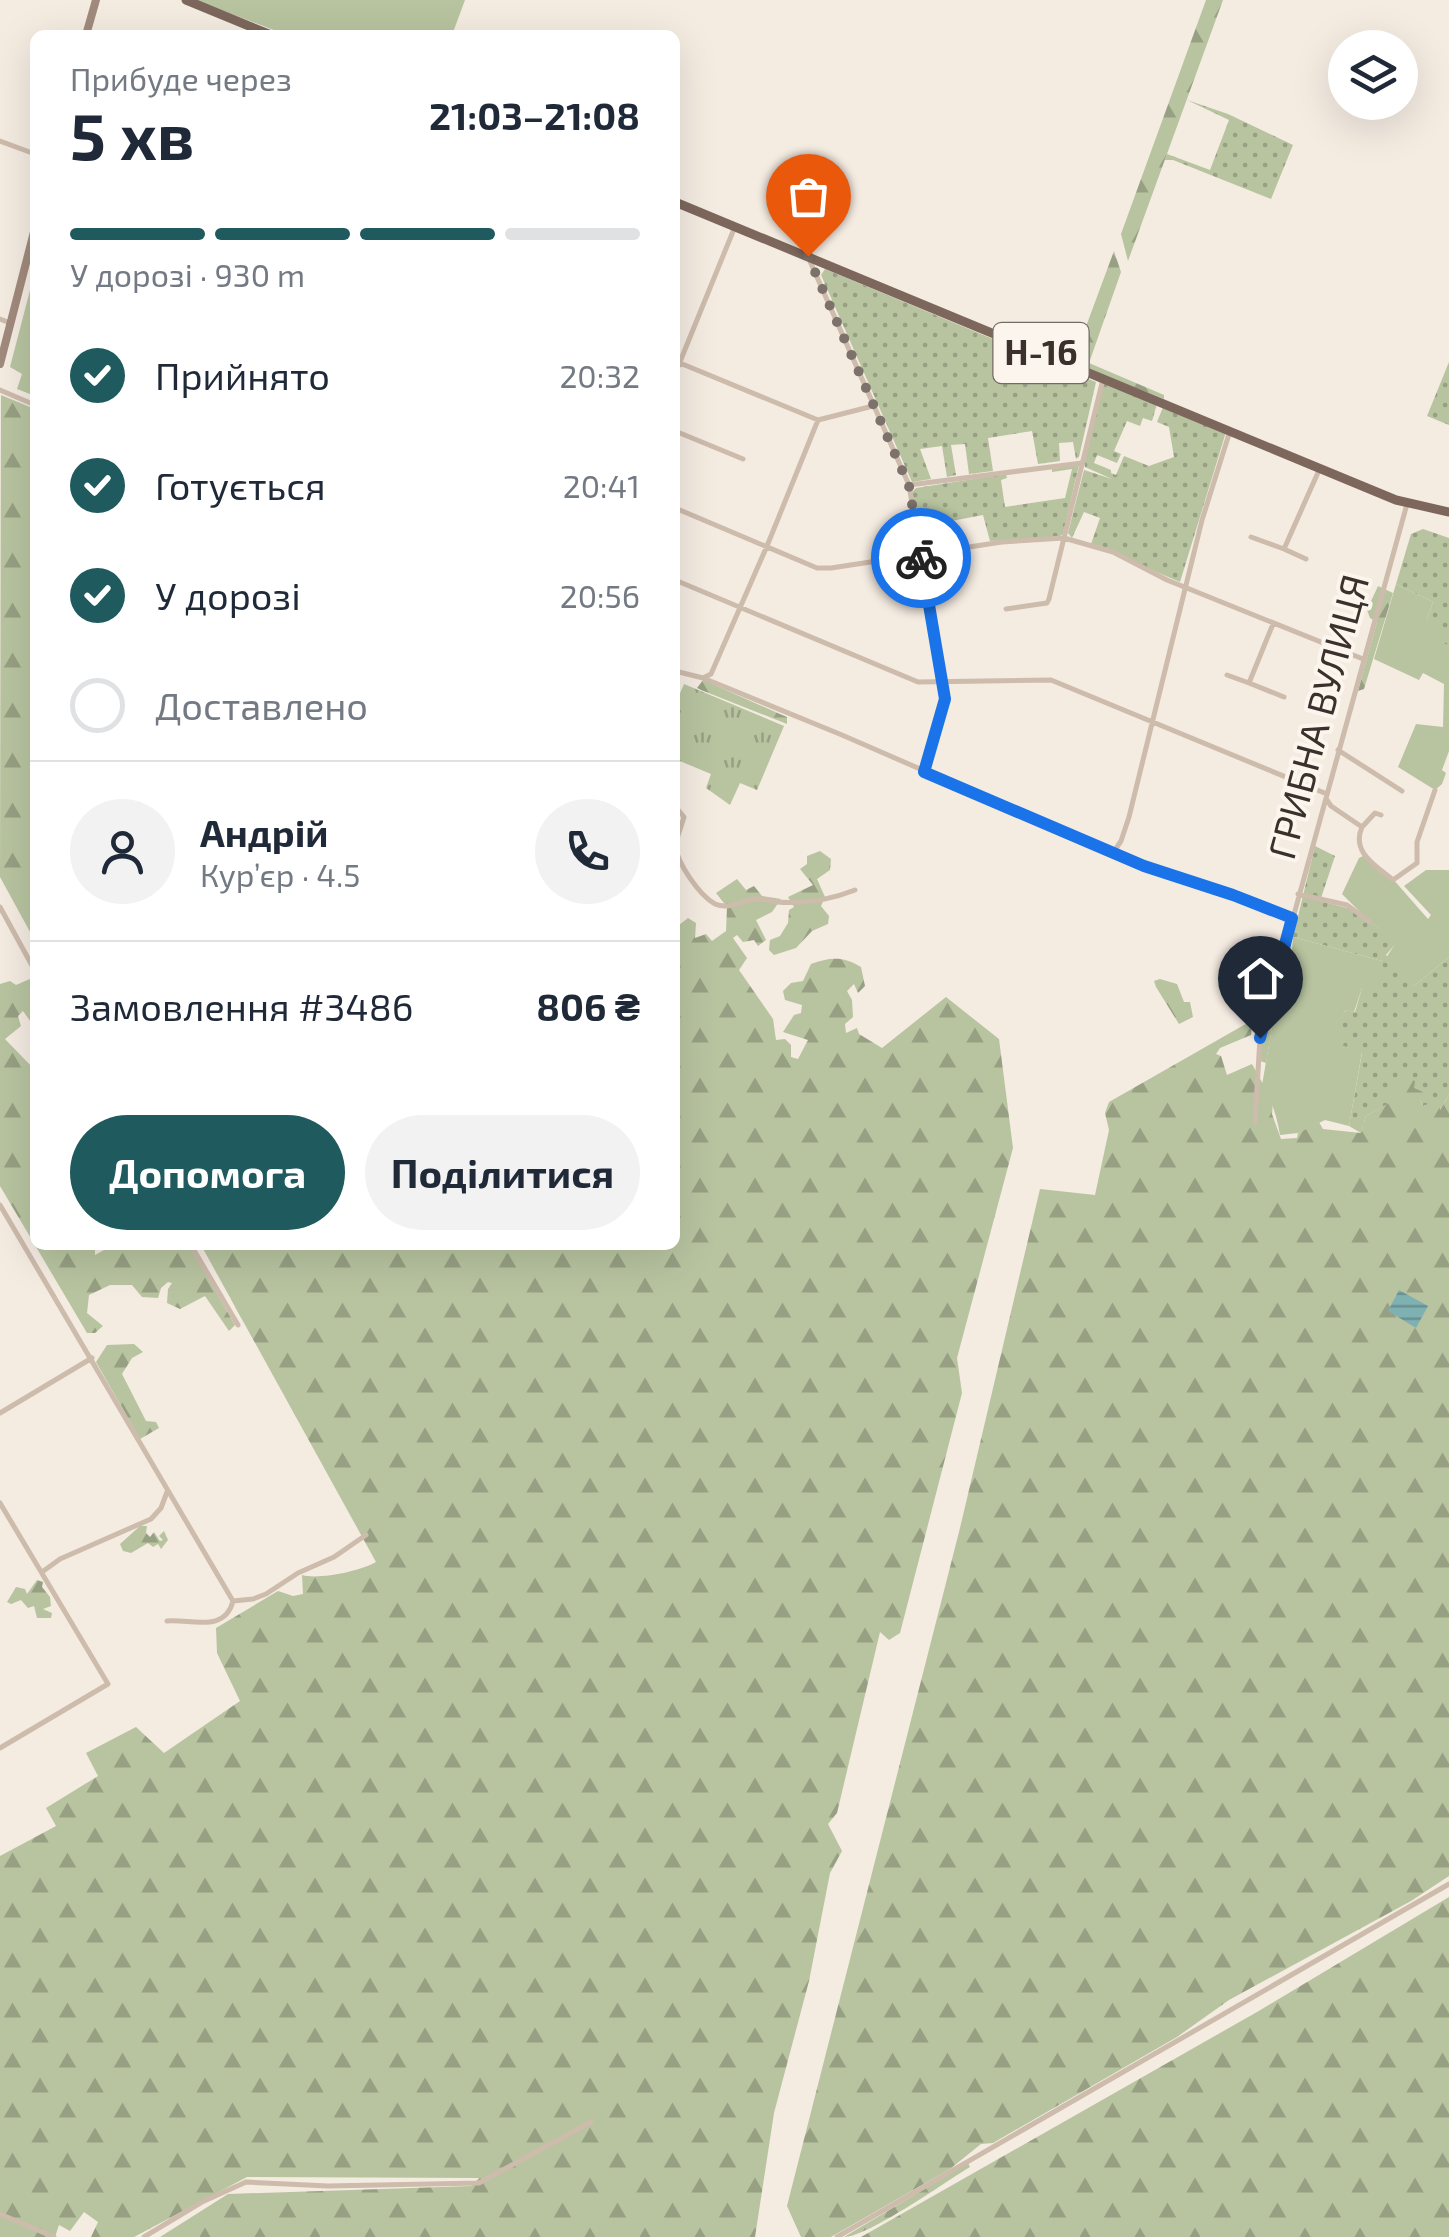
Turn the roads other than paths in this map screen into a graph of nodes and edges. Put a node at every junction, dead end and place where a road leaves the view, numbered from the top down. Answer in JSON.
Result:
{"nodes":[{"id":1,"x":96,"y":0,"type":"edge"},
{"id":2,"x":186,"y":0,"type":"edge"},
{"id":3,"x":87,"y":30,"type":"edge"},
{"id":4,"x":260,"y":30,"type":"edge"},
{"id":5,"x":0,"y":141,"type":"edge"},
{"id":6,"x":30,"y":152,"type":"edge"},
{"id":7,"x":680,"y":204,"type":"edge"},
{"id":8,"x":735,"y":227,"type":"junction"},
{"id":9,"x":30,"y":247,"type":"edge"},
{"id":10,"x":808,"y":256,"type":"junction"},
{"id":11,"x":0,"y":319,"type":"edge"},
{"id":12,"x":10,"y":323,"type":"junction"},
{"id":13,"x":680,"y":355,"type":"edge"},
{"id":14,"x":680,"y":363,"type":"edge"},
{"id":15,"x":0,"y":364,"type":"edge"},
{"id":16,"x":1103,"y":379,"type":"junction"},
{"id":17,"x":0,"y":390,"type":"edge"},
{"id":18,"x":30,"y":403,"type":"edge"},
{"id":19,"x":874,"y":406,"type":"junction"},
{"id":20,"x":818,"y":420,"type":"junction"},
{"id":21,"x":1230,"y":431,"type":"junction"},
{"id":22,"x":680,"y":434,"type":"edge"},
{"id":23,"x":743,"y":458,"type":"dead end"},
{"id":24,"x":1082,"y":463,"type":"junction"},
{"id":25,"x":1320,"y":468,"type":"junction"},
{"id":26,"x":909,"y":486,"type":"junction"},
{"id":27,"x":1407,"y":504,"type":"junction"},
{"id":28,"x":680,"y":510,"type":"edge"},
{"id":29,"x":1449,"y":512,"type":"edge"},
{"id":30,"x":1251,"y":537,"type":"dead end"},
{"id":31,"x":1064,"y":538,"type":"junction"},
{"id":32,"x":767,"y":546,"type":"junction"},
{"id":33,"x":1284,"y":549,"type":"junction"},
{"id":34,"x":921,"y":555,"type":"junction"},
{"id":35,"x":1306,"y":559,"type":"dead end"},
{"id":36,"x":680,"y":582,"type":"edge"},
{"id":37,"x":1185,"y":586,"type":"junction"},
{"id":38,"x":741,"y":607,"type":"junction"},
{"id":39,"x":1006,"y":609,"type":"dead end"},
{"id":40,"x":1273,"y":624,"type":"junction"},
{"id":41,"x":1363,"y":659,"type":"junction"},
{"id":42,"x":680,"y":672,"type":"edge"},
{"id":43,"x":1226,"y":674,"type":"dead end"},
{"id":44,"x":703,"y":678,"type":"junction"},
{"id":45,"x":940,"y":682,"type":"junction"},
{"id":46,"x":1249,"y":684,"type":"junction"},
{"id":47,"x":1284,"y":697,"type":"dead end"},
{"id":48,"x":1151,"y":720,"type":"junction"},
{"id":49,"x":1338,"y":750,"type":"junction"},
{"id":50,"x":924,"y":772,"type":"junction"},
{"id":51,"x":1435,"y":790,"type":"dead end"},
{"id":52,"x":1402,"y":791,"type":"dead end"},
{"id":53,"x":1326,"y":795,"type":"junction"},
{"id":54,"x":1327,"y":808,"type":"junction"},
{"id":55,"x":1382,"y":814,"type":"dead end"},
{"id":56,"x":1362,"y":827,"type":"junction"},
{"id":57,"x":1112,"y":853,"type":"junction"},
{"id":58,"x":680,"y":861,"type":"edge"},
{"id":59,"x":855,"y":890,"type":"dead end"},
{"id":60,"x":1298,"y":894,"type":"junction"},
{"id":61,"x":0,"y":907,"type":"edge"},
{"id":62,"x":1292,"y":918,"type":"junction"},
{"id":63,"x":1370,"y":922,"type":"dead end"},
{"id":64,"x":30,"y":962,"type":"edge"},
{"id":65,"x":1255,"y":1122,"type":"dead end"},
{"id":66,"x":0,"y":1205,"type":"edge"},
{"id":67,"x":194,"y":1250,"type":"edge"},
{"id":68,"x":238,"y":1325,"type":"dead end"},
{"id":69,"x":92,"y":1358,"type":"junction"},
{"id":70,"x":0,"y":1413,"type":"edge"},
{"id":71,"x":168,"y":1489,"type":"junction"},
{"id":72,"x":0,"y":1504,"type":"edge"},
{"id":73,"x":366,"y":1536,"type":"dead end"},
{"id":74,"x":41,"y":1572,"type":"junction"},
{"id":75,"x":233,"y":1601,"type":"junction"},
{"id":76,"x":168,"y":1620,"type":"dead end"},
{"id":77,"x":0,"y":1748,"type":"edge"},
{"id":78,"x":1449,"y":1884,"type":"edge"},
{"id":79,"x":591,"y":2122,"type":"dead end"},
{"id":80,"x":0,"y":2214,"type":"edge"},
{"id":81,"x":54,"y":2237,"type":"edge"},
{"id":82,"x":144,"y":2237,"type":"edge"},
{"id":83,"x":836,"y":2237,"type":"edge"}],
"edges":[{"from":1,"to":3,"type":"street"},
{"from":2,"to":4,"type":"main road"},
{"from":5,"to":6,"type":"street"},
{"from":7,"to":8,"type":"main road","number":"Н-16"},
{"from":8,"to":10,"type":"main road","number":"Н-16"},
{"from":8,"to":13,"type":"street"},
{"from":9,"to":12,"type":"street"},
{"from":10,"to":16,"type":"main road","number":"Н-16"},
{"from":10,"to":19,"type":"street"},
{"from":11,"to":12,"type":"street"},
{"from":12,"to":15,"type":"street"},
{"from":14,"to":20,"type":"street"},
{"from":16,"to":21,"type":"main road","number":"Н-16"},
{"from":16,"to":24,"type":"street"},
{"from":17,"to":18,"type":"street"},
{"from":19,"to":20,"type":"street"},
{"from":19,"to":26,"type":"street"},
{"from":20,"to":32,"type":"street"},
{"from":21,"to":25,"type":"main road","number":"Н-16"},
{"from":21,"to":37,"type":"street"},
{"from":22,"to":23,"type":"street"},
{"from":24,"to":26,"type":"street"},
{"from":24,"to":31,"type":"street"},
{"from":25,"to":27,"type":"main road","number":"Н-16"},
{"from":25,"to":33,"type":"street"},
{"from":26,"to":34,"type":"street"},
{"from":27,"to":29,"type":"main road","number":"Н-16"},
{"from":27,"to":41,"type":"street","name":"ГРИБНА ВУЛИЦЯ"},
{"from":28,"to":32,"type":"street"},
{"from":30,"to":33,"type":"street"},
{"from":31,"to":34,"type":"street"},
{"from":31,"to":37,"type":"street"},
{"from":31,"to":39,"type":"street"},
{"from":32,"to":34,"type":"street"},
{"from":32,"to":38,"type":"street"},
{"from":33,"to":35,"type":"street"},
{"from":34,"to":45,"type":"street"},
{"from":36,"to":38,"type":"street"},
{"from":37,"to":40,"type":"street"},
{"from":37,"to":48,"type":"street"},
{"from":38,"to":44,"type":"street"},
{"from":38,"to":45,"type":"street"},
{"from":40,"to":41,"type":"street"},
{"from":40,"to":46,"type":"street"},
{"from":41,"to":49,"type":"street","name":"ГРИБНА ВУЛИЦЯ"},
{"from":42,"to":44,"type":"street"},
{"from":43,"to":46,"type":"street"},
{"from":44,"to":50,"type":"street"},
{"from":45,"to":48,"type":"street"},
{"from":45,"to":50,"type":"street"},
{"from":46,"to":47,"type":"street"},
{"from":48,"to":53,"type":"street"},
{"from":48,"to":57,"type":"street"},
{"from":49,"to":52,"type":"street"},
{"from":49,"to":53,"type":"street","name":"ГРИБНА ВУЛИЦЯ"},
{"from":50,"to":57,"type":"street"},
{"from":51,"to":56,"type":"street"},
{"from":53,"to":54,"type":"street","name":"ГРИБНА ВУЛИЦЯ"},
{"from":54,"to":56,"type":"street"},
{"from":54,"to":60,"type":"street","name":"ГРИБНА ВУЛИЦЯ"},
{"from":55,"to":56,"type":"street"},
{"from":57,"to":62,"type":"street"},
{"from":58,"to":59,"type":"street"},
{"from":60,"to":62,"type":"street","name":"ГРИБНА ВУЛИЦЯ"},
{"from":60,"to":63,"type":"street"},
{"from":61,"to":64,"type":"street"},
{"from":62,"to":65,"type":"street","name":"ГРИБНА ВУЛИЦЯ"},
{"from":66,"to":69,"type":"street"},
{"from":67,"to":68,"type":"street"},
{"from":69,"to":70,"type":"street"},
{"from":69,"to":71,"type":"street"},
{"from":71,"to":74,"type":"street"},
{"from":71,"to":75,"type":"street"},
{"from":72,"to":74,"type":"street"},
{"from":73,"to":75,"type":"street"},
{"from":74,"to":77,"type":"street"},
{"from":75,"to":76,"type":"street"},
{"from":78,"to":83,"type":"street"},
{"from":79,"to":82,"type":"street"},
{"from":80,"to":81,"type":"street"}]}
